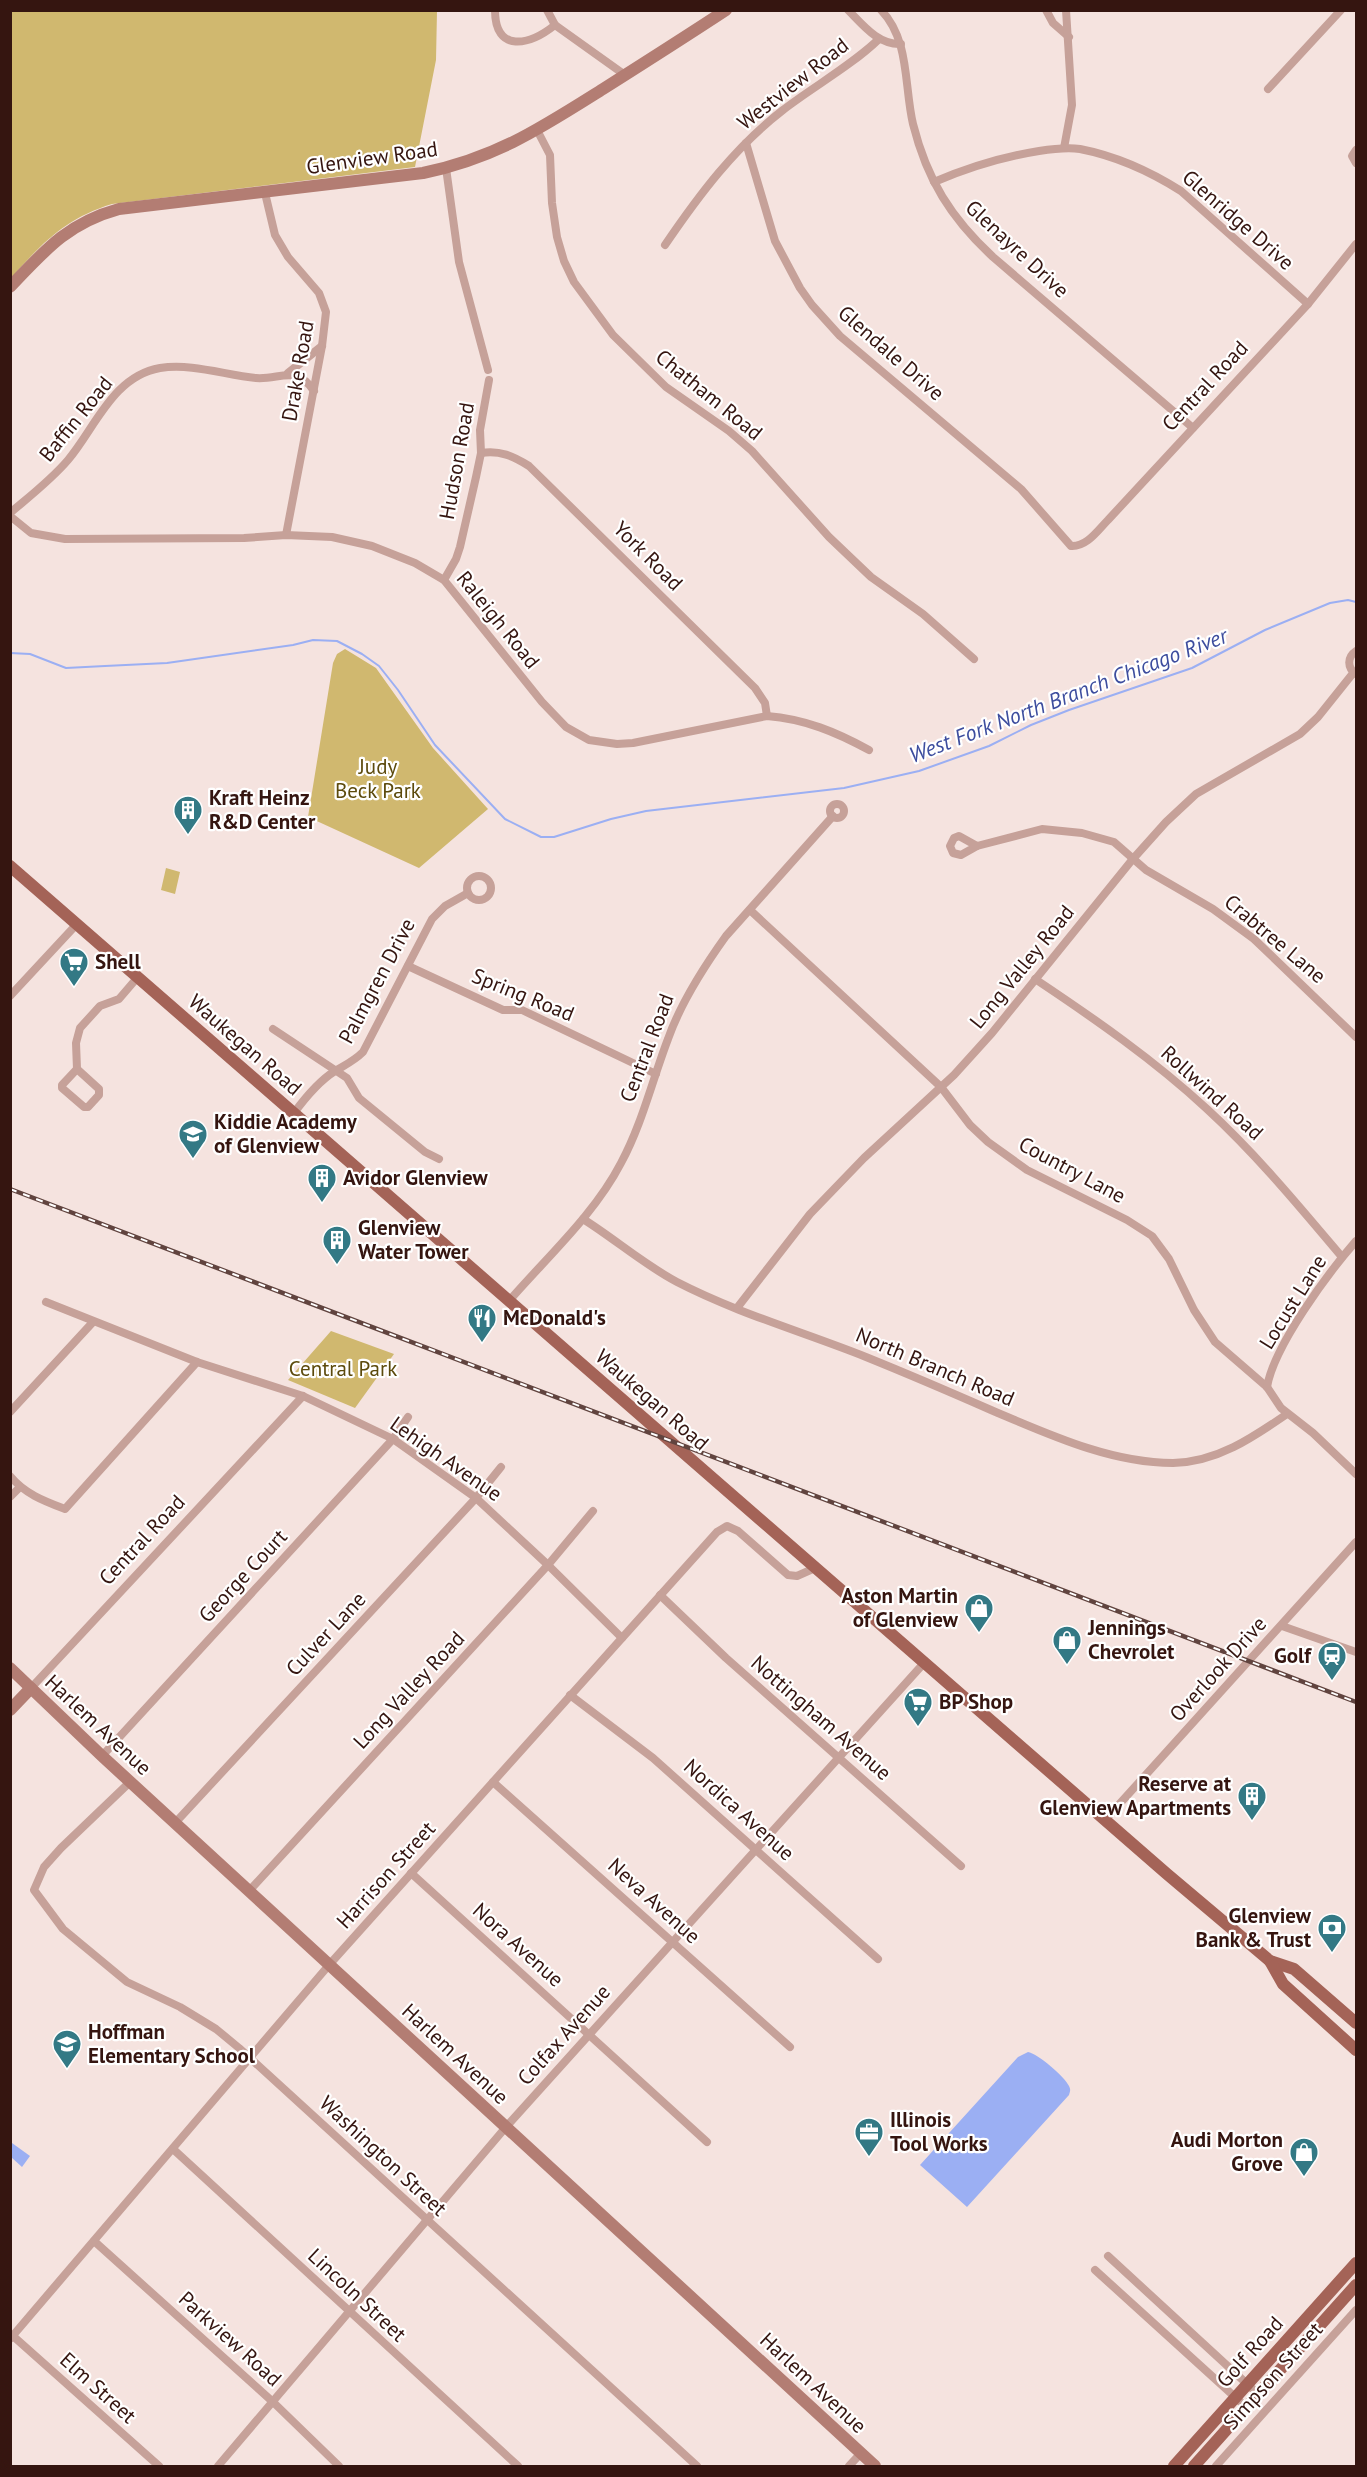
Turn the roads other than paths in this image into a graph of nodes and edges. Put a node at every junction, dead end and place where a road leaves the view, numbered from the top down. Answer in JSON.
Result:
{"nodes":[{"id":1,"x":495,"y":10,"type":"edge"},
{"id":2,"x":547,"y":10,"type":"edge"},
{"id":3,"x":726,"y":10,"type":"edge"},
{"id":4,"x":848,"y":10,"type":"edge"},
{"id":5,"x":881,"y":10,"type":"edge"},
{"id":6,"x":1046,"y":10,"type":"edge"},
{"id":7,"x":1066,"y":10,"type":"edge"},
{"id":8,"x":1341,"y":10,"type":"edge"},
{"id":9,"x":555,"y":25,"type":"junction"},
{"id":10,"x":1069,"y":37,"type":"junction"},
{"id":11,"x":879,"y":39,"type":"junction"},
{"id":12,"x":901,"y":44,"type":"junction"},
{"id":13,"x":624,"y":75,"type":"junction"},
{"id":14,"x":1268,"y":89,"type":"dead end"},
{"id":15,"x":537,"y":130,"type":"junction"},
{"id":16,"x":746,"y":143,"type":"junction"},
{"id":17,"x":1064,"y":148,"type":"junction"},
{"id":18,"x":1356,"y":150,"type":"edge"},
{"id":19,"x":1356,"y":163,"type":"edge"},
{"id":20,"x":446,"y":168,"type":"junction"},
{"id":21,"x":933,"y":182,"type":"junction"},
{"id":22,"x":265,"y":192,"type":"junction"},
{"id":23,"x":1356,"y":244,"type":"edge"},
{"id":24,"x":665,"y":245,"type":"dead end"},
{"id":25,"x":10,"y":287,"type":"edge"},
{"id":26,"x":1308,"y":304,"type":"junction"},
{"id":27,"x":322,"y":346,"type":"junction"},
{"id":28,"x":488,"y":370,"type":"dead end"},
{"id":29,"x":286,"y":374,"type":"junction"},
{"id":30,"x":489,"y":380,"type":"dead end"},
{"id":31,"x":314,"y":391,"type":"junction"},
{"id":32,"x":1193,"y":428,"type":"junction"},
{"id":33,"x":481,"y":453,"type":"junction"},
{"id":34,"x":10,"y":515,"type":"edge"},
{"id":35,"x":286,"y":535,"type":"junction"},
{"id":36,"x":1075,"y":546,"type":"joint"},
{"id":37,"x":444,"y":580,"type":"junction"},
{"id":38,"x":1356,"y":651,"type":"edge"},
{"id":39,"x":974,"y":658,"type":"dead end"},
{"id":40,"x":1355,"y":673,"type":"edge"},
{"id":41,"x":767,"y":716,"type":"junction"},
{"id":42,"x":869,"y":750,"type":"dead end"},
{"id":43,"x":833,"y":816,"type":"dead end"},
{"id":44,"x":977,"y":846,"type":"dead end"},
{"id":45,"x":1132,"y":860,"type":"junction"},
{"id":46,"x":10,"y":866,"type":"edge"},
{"id":47,"x":468,"y":893,"type":"dead end"},
{"id":48,"x":750,"y":910,"type":"junction"},
{"id":49,"x":76,"y":925,"type":"junction"},
{"id":50,"x":408,"y":966,"type":"junction"},
{"id":51,"x":137,"y":978,"type":"junction"},
{"id":52,"x":1035,"y":979,"type":"junction"},
{"id":53,"x":10,"y":996,"type":"edge"},
{"id":54,"x":273,"y":1029,"type":"dead end"},
{"id":55,"x":1356,"y":1037,"type":"edge"},
{"id":56,"x":77,"y":1069,"type":"junction"},
{"id":57,"x":334,"y":1072,"type":"junction"},
{"id":58,"x":656,"y":1074,"type":"junction"},
{"id":59,"x":941,"y":1087,"type":"junction"},
{"id":60,"x":294,"y":1113,"type":"junction"},
{"id":61,"x":439,"y":1159,"type":"dead end"},
{"id":62,"x":583,"y":1219,"type":"junction"},
{"id":63,"x":1356,"y":1241,"type":"edge"},
{"id":64,"x":1342,"y":1257,"type":"junction"},
{"id":65,"x":509,"y":1301,"type":"junction"},
{"id":66,"x":46,"y":1302,"type":"dead end"},
{"id":67,"x":737,"y":1308,"type":"junction"},
{"id":68,"x":93,"y":1322,"type":"junction"},
{"id":69,"x":196,"y":1362,"type":"junction"},
{"id":70,"x":1267,"y":1387,"type":"junction"},
{"id":71,"x":303,"y":1396,"type":"junction"},
{"id":72,"x":10,"y":1412,"type":"edge"},
{"id":73,"x":1287,"y":1414,"type":"junction"},
{"id":74,"x":408,"y":1417,"type":"dead end"},
{"id":75,"x":393,"y":1439,"type":"junction"},
{"id":76,"x":501,"y":1467,"type":"dead end"},
{"id":77,"x":1356,"y":1474,"type":"edge"},
{"id":78,"x":10,"y":1476,"type":"edge"},
{"id":79,"x":20,"y":1487,"type":"junction"},
{"id":80,"x":10,"y":1497,"type":"edge"},
{"id":81,"x":476,"y":1498,"type":"junction"},
{"id":82,"x":593,"y":1511,"type":"dead end"},
{"id":83,"x":1356,"y":1542,"type":"edge"},
{"id":84,"x":548,"y":1565,"type":"junction"},
{"id":85,"x":815,"y":1568,"type":"junction"},
{"id":86,"x":660,"y":1595,"type":"junction"},
{"id":87,"x":1282,"y":1626,"type":"junction"},
{"id":88,"x":622,"y":1638,"type":"junction"},
{"id":89,"x":1356,"y":1652,"type":"edge"},
{"id":90,"x":924,"y":1663,"type":"junction"},
{"id":91,"x":10,"y":1668,"type":"edge"},
{"id":92,"x":31,"y":1688,"type":"junction"},
{"id":93,"x":570,"y":1695,"type":"junction"},
{"id":94,"x":10,"y":1710,"type":"edge"},
{"id":95,"x":102,"y":1756,"type":"junction"},
{"id":96,"x":838,"y":1756,"type":"junction"},
{"id":97,"x":130,"y":1782,"type":"junction"},
{"id":98,"x":493,"y":1782,"type":"junction"},
{"id":99,"x":1105,"y":1820,"type":"junction"},
{"id":100,"x":175,"y":1823,"type":"junction"},
{"id":101,"x":755,"y":1849,"type":"junction"},
{"id":102,"x":961,"y":1866,"type":"dead end"},
{"id":103,"x":411,"y":1873,"type":"junction"},
{"id":104,"x":249,"y":1891,"type":"junction"},
{"id":105,"x":672,"y":1941,"type":"junction"},
{"id":106,"x":878,"y":1959,"type":"dead end"},
{"id":107,"x":1270,"y":1961,"type":"junction"},
{"id":108,"x":329,"y":1965,"type":"junction"},
{"id":109,"x":1356,"y":2023,"type":"edge"},
{"id":110,"x":589,"y":2034,"type":"junction"},
{"id":111,"x":790,"y":2048,"type":"dead end"},
{"id":112,"x":1356,"y":2050,"type":"edge"},
{"id":113,"x":250,"y":2058,"type":"junction"},
{"id":114,"x":506,"y":2127,"type":"junction"},
{"id":115,"x":707,"y":2142,"type":"dead end"},
{"id":116,"x":173,"y":2149,"type":"junction"},
{"id":117,"x":427,"y":2220,"type":"junction"},
{"id":118,"x":94,"y":2241,"type":"junction"},
{"id":119,"x":1108,"y":2256,"type":"dead end"},
{"id":120,"x":1356,"y":2263,"type":"edge"},
{"id":121,"x":1095,"y":2271,"type":"dead end"},
{"id":122,"x":1342,"y":2279,"type":"junction"},
{"id":123,"x":1356,"y":2288,"type":"edge"},
{"id":124,"x":1356,"y":2310,"type":"edge"},
{"id":125,"x":349,"y":2312,"type":"junction"},
{"id":126,"x":12,"y":2337,"type":"edge"},
{"id":127,"x":1248,"y":2384,"type":"junction"},
{"id":128,"x":1258,"y":2394,"type":"junction"},
{"id":129,"x":1235,"y":2398,"type":"junction"},
{"id":130,"x":273,"y":2402,"type":"junction"},
{"id":131,"x":1246,"y":2407,"type":"junction"},
{"id":132,"x":861,"y":2453,"type":"junction"},
{"id":133,"x":159,"y":2466,"type":"edge"},
{"id":134,"x":218,"y":2466,"type":"edge"},
{"id":135,"x":339,"y":2466,"type":"edge"},
{"id":136,"x":518,"y":2466,"type":"edge"},
{"id":137,"x":696,"y":2466,"type":"edge"},
{"id":138,"x":849,"y":2466,"type":"edge"},
{"id":139,"x":875,"y":2466,"type":"edge"},
{"id":140,"x":1174,"y":2466,"type":"edge"},
{"id":141,"x":1194,"y":2466,"type":"edge"},
{"id":142,"x":1216,"y":2466,"type":"edge"}],
"edges":[{"from":1,"to":9,"type":"street"},
{"from":2,"to":9,"type":"street"},
{"from":3,"to":13,"type":"main road","name":"Glenview Road"},
{"from":4,"to":11,"type":"street"},
{"from":5,"to":12,"type":"street","name":"Glenayre Drive"},
{"from":6,"to":10,"type":"street"},
{"from":7,"to":10,"type":"street"},
{"from":8,"to":14,"type":"street"},
{"from":9,"to":13,"type":"street"},
{"from":10,"to":17,"type":"street"},
{"from":11,"to":12,"type":"street"},
{"from":11,"to":16,"type":"street","name":"Westview Road"},
{"from":12,"to":21,"type":"street","name":"Glenayre Drive"},
{"from":13,"to":15,"type":"main road","name":"Glenview Road"},
{"from":15,"to":20,"type":"main road","name":"Glenview Road"},
{"from":15,"to":39,"type":"street","name":"Chatham Road"},
{"from":16,"to":24,"type":"street","name":"Westview Road"},
{"from":16,"to":36,"type":"street","name":"Glendale Drive"},
{"from":17,"to":21,"type":"street","name":"Glenridge Drive"},
{"from":17,"to":26,"type":"street","name":"Glenridge Drive"},
{"from":18,"to":19,"type":"street"},
{"from":20,"to":22,"type":"main road","name":"Glenview Road"},
{"from":20,"to":28,"type":"street"},
{"from":21,"to":32,"type":"street","name":"Glenayre Drive"},
{"from":22,"to":25,"type":"main road","name":"Glenview Road"},
{"from":22,"to":27,"type":"street","name":"Drake Road"},
{"from":23,"to":26,"type":"street","name":"Central Road"},
{"from":26,"to":32,"type":"street","name":"Central Road"},
{"from":27,"to":29,"type":"street"},
{"from":27,"to":31,"type":"street","name":"Drake Road"},
{"from":29,"to":31,"type":"street"},
{"from":29,"to":34,"type":"street","name":"Baffin Road"},
{"from":30,"to":33,"type":"street","name":"Hudson Road"},
{"from":31,"to":35,"type":"street","name":"Drake Road"},
{"from":32,"to":36,"type":"street","name":"Central Road"},
{"from":33,"to":37,"type":"street","name":"Hudson Road"},
{"from":33,"to":41,"type":"street","name":"York Road"},
{"from":34,"to":35,"type":"street","name":"Raleigh Road"},
{"from":35,"to":37,"type":"street","name":"Raleigh Road"},
{"from":37,"to":41,"type":"street","name":"Raleigh Road"},
{"from":38,"to":40,"type":"street","name":"Long Valley Road"},
{"from":40,"to":45,"type":"street","name":"Long Valley Road"},
{"from":41,"to":42,"type":"street","name":"Raleigh Road"},
{"from":43,"to":48,"type":"street","name":"Central Road"},
{"from":44,"to":45,"type":"street","name":"Crabtree Lane"},
{"from":45,"to":52,"type":"street","name":"Long Valley Road"},
{"from":45,"to":55,"type":"street","name":"Crabtree Lane"},
{"from":46,"to":49,"type":"main road","name":"Waukegan Road"},
{"from":47,"to":50,"type":"street","name":"Palmgren Drive"},
{"from":48,"to":58,"type":"street","name":"Central Road"},
{"from":48,"to":59,"type":"street","name":"Country Lane"},
{"from":49,"to":51,"type":"main road","name":"Waukegan Road"},
{"from":49,"to":53,"type":"street"},
{"from":50,"to":57,"type":"street","name":"Palmgren Drive"},
{"from":50,"to":58,"type":"street","name":"Spring Road"},
{"from":51,"to":56,"type":"street"},
{"from":51,"to":60,"type":"main road","name":"Waukegan Road"},
{"from":52,"to":59,"type":"street","name":"Long Valley Road"},
{"from":52,"to":64,"type":"street","name":"Rollwind Road"},
{"from":54,"to":57,"type":"street"},
{"from":56,"to":56,"type":"street"},
{"from":57,"to":60,"type":"street","name":"Palmgren Drive"},
{"from":57,"to":61,"type":"street"},
{"from":58,"to":62,"type":"street","name":"Central Road"},
{"from":59,"to":67,"type":"street","name":"Long Valley Road"},
{"from":59,"to":70,"type":"street","name":"Country Lane"},
{"from":60,"to":65,"type":"main road","name":"Waukegan Road"},
{"from":62,"to":65,"type":"street","name":"Central Road"},
{"from":62,"to":67,"type":"street","name":"North Branch Road"},
{"from":63,"to":64,"type":"street","name":"Locust Lane"},
{"from":64,"to":70,"type":"street","name":"Locust Lane"},
{"from":65,"to":85,"type":"main road","name":"Waukegan Road"},
{"from":66,"to":68,"type":"street","name":"Lehigh Avenue"},
{"from":67,"to":73,"type":"street","name":"North Branch Road"},
{"from":68,"to":69,"type":"street","name":"Lehigh Avenue"},
{"from":68,"to":72,"type":"street"},
{"from":69,"to":71,"type":"street","name":"Lehigh Avenue"},
{"from":69,"to":79,"type":"street"},
{"from":70,"to":73,"type":"street","name":"Country Lane"},
{"from":71,"to":75,"type":"street","name":"Lehigh Avenue"},
{"from":71,"to":92,"type":"street","name":"Central Road"},
{"from":73,"to":77,"type":"street","name":"Country Lane"},
{"from":74,"to":75,"type":"street","name":"George Court"},
{"from":75,"to":81,"type":"street","name":"Lehigh Avenue"},
{"from":75,"to":95,"type":"street","name":"George Court"},
{"from":76,"to":81,"type":"street","name":"Culver Lane"},
{"from":78,"to":79,"type":"street"},
{"from":79,"to":80,"type":"street"},
{"from":81,"to":84,"type":"street","name":"Lehigh Avenue"},
{"from":81,"to":100,"type":"street","name":"Culver Lane"},
{"from":82,"to":84,"type":"street","name":"Long Valley Road"},
{"from":83,"to":87,"type":"street","name":"Overlook Drive"},
{"from":84,"to":88,"type":"street","name":"Lehigh Avenue"},
{"from":84,"to":104,"type":"street","name":"Long Valley Road"},
{"from":85,"to":86,"type":"street","name":"Harrison Street"},
{"from":85,"to":90,"type":"main road","name":"Waukegan Road"},
{"from":86,"to":88,"type":"street","name":"Harrison Street"},
{"from":86,"to":96,"type":"street","name":"Nottingham Avenue"},
{"from":87,"to":89,"type":"street"},
{"from":87,"to":99,"type":"street","name":"Overlook Drive"},
{"from":88,"to":93,"type":"street","name":"Harrison Street"},
{"from":90,"to":96,"type":"street","name":"Colfax Avenue"},
{"from":90,"to":99,"type":"main road","name":"Waukegan Road"},
{"from":91,"to":92,"type":"main road","name":"Harlem Avenue"},
{"from":92,"to":94,"type":"main road","name":"Central Road"},
{"from":92,"to":95,"type":"main road","name":"Harlem Avenue"},
{"from":93,"to":98,"type":"street","name":"Harrison Street"},
{"from":93,"to":101,"type":"street","name":"Nordica Avenue"},
{"from":95,"to":97,"type":"main road","name":"Harlem Avenue"},
{"from":96,"to":101,"type":"street","name":"Colfax Avenue"},
{"from":96,"to":102,"type":"street","name":"Nottingham Avenue"},
{"from":97,"to":100,"type":"main road","name":"Harlem Avenue"},
{"from":97,"to":113,"type":"street","name":"Washington Street"},
{"from":98,"to":103,"type":"street","name":"Harrison Street"},
{"from":98,"to":105,"type":"street","name":"Neva Avenue"},
{"from":99,"to":107,"type":"main road","name":"Waukegan Road"},
{"from":100,"to":104,"type":"main road","name":"Harlem Avenue"},
{"from":101,"to":105,"type":"street","name":"Colfax Avenue"},
{"from":101,"to":106,"type":"street","name":"Nordica Avenue"},
{"from":103,"to":108,"type":"street","name":"Harrison Street"},
{"from":103,"to":110,"type":"street","name":"Nora Avenue"},
{"from":104,"to":108,"type":"main road","name":"Harlem Avenue"},
{"from":105,"to":110,"type":"street","name":"Colfax Avenue"},
{"from":105,"to":111,"type":"street","name":"Neva Avenue"},
{"from":107,"to":109,"type":"main road","name":"Waukegan Road"},
{"from":107,"to":112,"type":"main road","name":"Waukegan Road"},
{"from":108,"to":113,"type":"street","name":"Harrison Street"},
{"from":108,"to":114,"type":"main road","name":"Harlem Avenue"},
{"from":110,"to":114,"type":"street","name":"Colfax Avenue"},
{"from":110,"to":115,"type":"street","name":"Nora Avenue"},
{"from":113,"to":116,"type":"street","name":"Harrison Street"},
{"from":113,"to":117,"type":"street","name":"Washington Street"},
{"from":114,"to":117,"type":"street","name":"Colfax Avenue"},
{"from":114,"to":132,"type":"main road","name":"Harlem Avenue"},
{"from":116,"to":118,"type":"street","name":"Harrison Street"},
{"from":116,"to":125,"type":"street","name":"Lincoln Street"},
{"from":117,"to":125,"type":"street","name":"Colfax Avenue"},
{"from":117,"to":137,"type":"street","name":"Washington Street"},
{"from":118,"to":126,"type":"street","name":"Harrison Street"},
{"from":118,"to":130,"type":"street","name":"Parkview Road"},
{"from":119,"to":127,"type":"street"},
{"from":120,"to":122,"type":"main road","name":"Golf Road"},
{"from":121,"to":129,"type":"street"},
{"from":122,"to":123,"type":"street"},
{"from":122,"to":127,"type":"main road","name":"Golf Road"},
{"from":123,"to":128,"type":"main road","name":"Golf Road"},
{"from":124,"to":142,"type":"street","name":"Simpson Street"},
{"from":125,"to":130,"type":"street","name":"Colfax Avenue"},
{"from":125,"to":136,"type":"street","name":"Lincoln Street"},
{"from":126,"to":133,"type":"street","name":"Elm Street"},
{"from":127,"to":128,"type":"street"},
{"from":127,"to":129,"type":"main road","name":"Golf Road"},
{"from":128,"to":131,"type":"main road","name":"Golf Road"},
{"from":129,"to":131,"type":"street"},
{"from":129,"to":140,"type":"main road","name":"Golf Road"},
{"from":130,"to":134,"type":"street","name":"Colfax Avenue"},
{"from":130,"to":135,"type":"street","name":"Parkview Road"},
{"from":131,"to":141,"type":"main road","name":"Golf Road"},
{"from":132,"to":138,"type":"street"},
{"from":132,"to":139,"type":"main road","name":"Harlem Avenue"}]}
